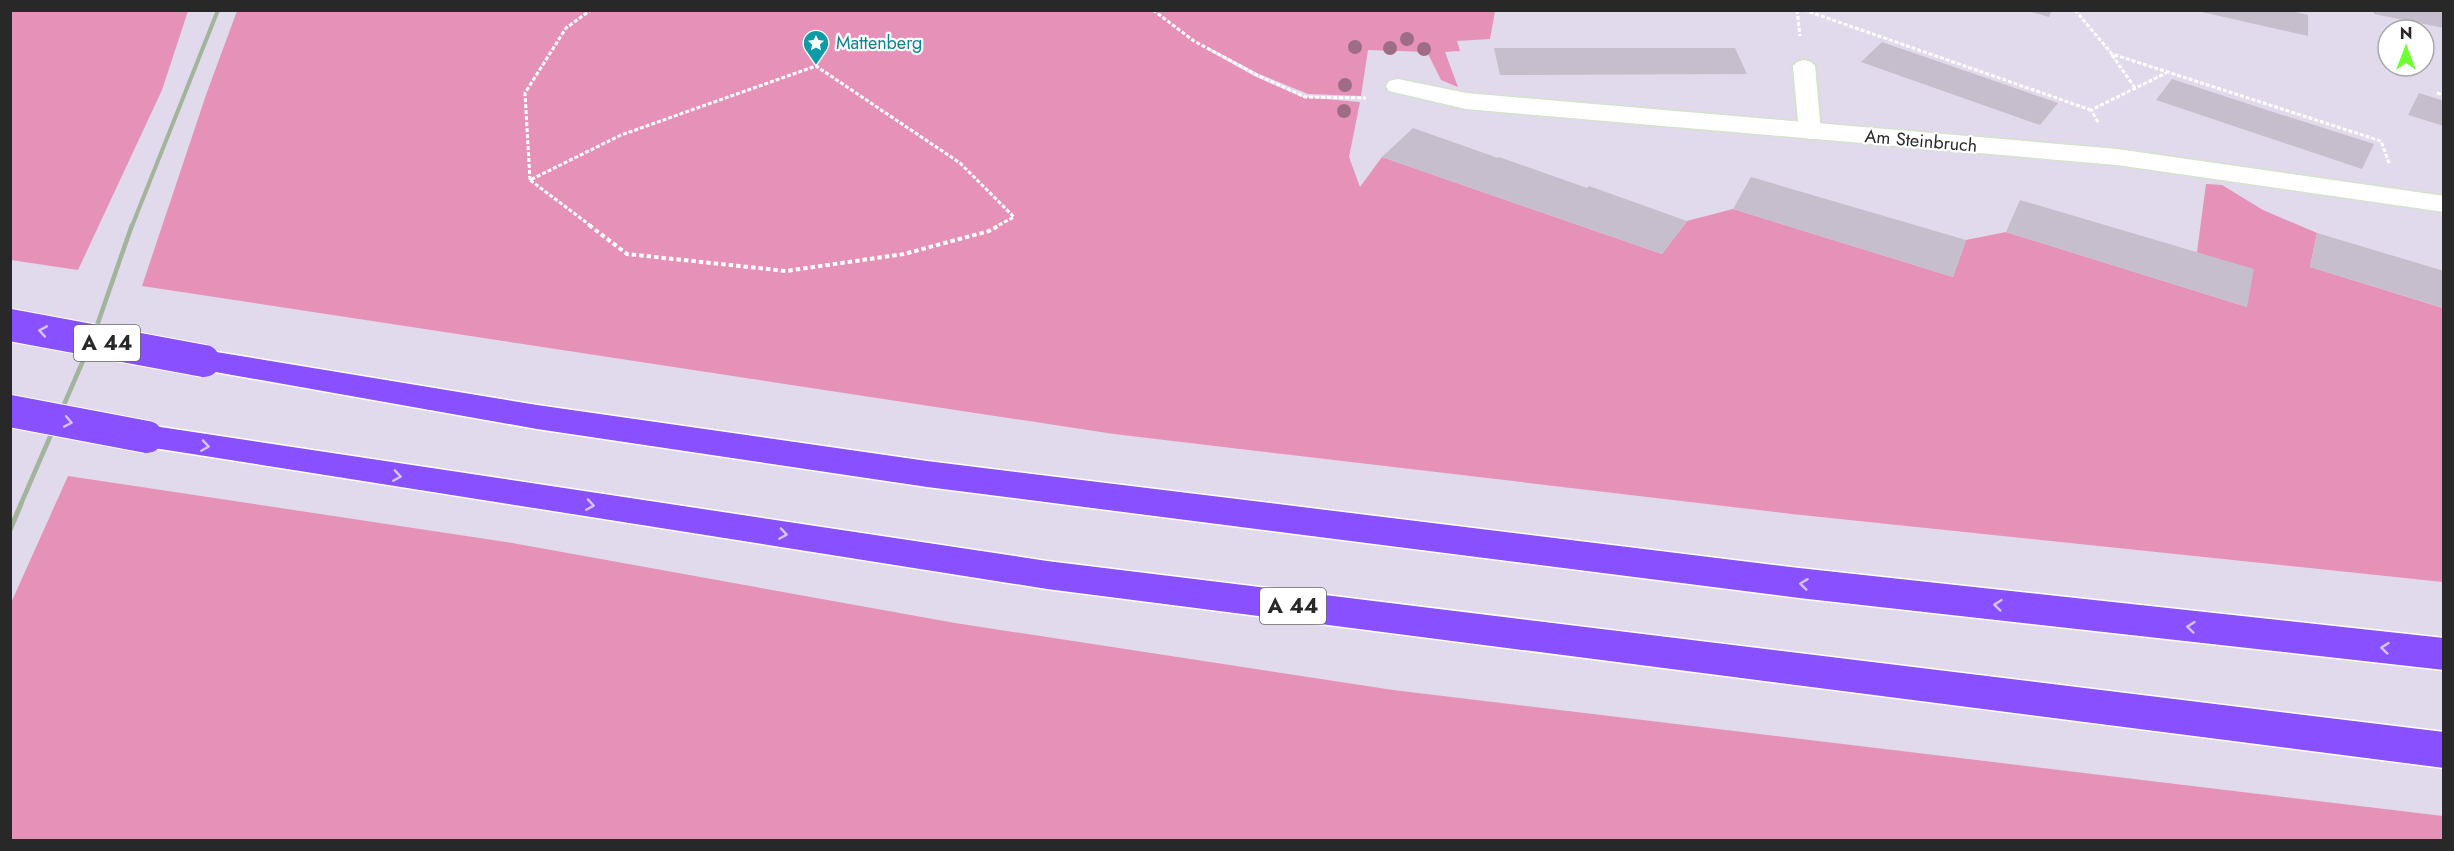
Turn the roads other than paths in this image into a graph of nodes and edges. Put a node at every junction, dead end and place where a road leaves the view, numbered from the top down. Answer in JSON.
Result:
{"nodes":[{"id":1,"x":1804,"y":66,"type":"dead end"},
{"id":2,"x":1398,"y":86,"type":"road end"},
{"id":3,"x":1810,"y":132,"type":"junction"},
{"id":4,"x":2444,"y":204,"type":"edge"},
{"id":5,"x":10,"y":325,"type":"edge"},
{"id":6,"x":10,"y":411,"type":"edge"},
{"id":7,"x":2444,"y":654,"type":"edge"},
{"id":8,"x":2444,"y":750,"type":"edge"}],
"edges":[{"from":1,"to":3,"type":"lane"},
{"from":2,"to":3,"type":"street","name":"Am Steinbruch"},
{"from":3,"to":4,"type":"street","name":"Am Steinbruch"},
{"from":7,"to":5,"type":"highway","number":"A 44","one_way":true,"bridge":true},
{"from":6,"to":8,"type":"highway","number":"A 44","one_way":true,"bridge":true}]}
